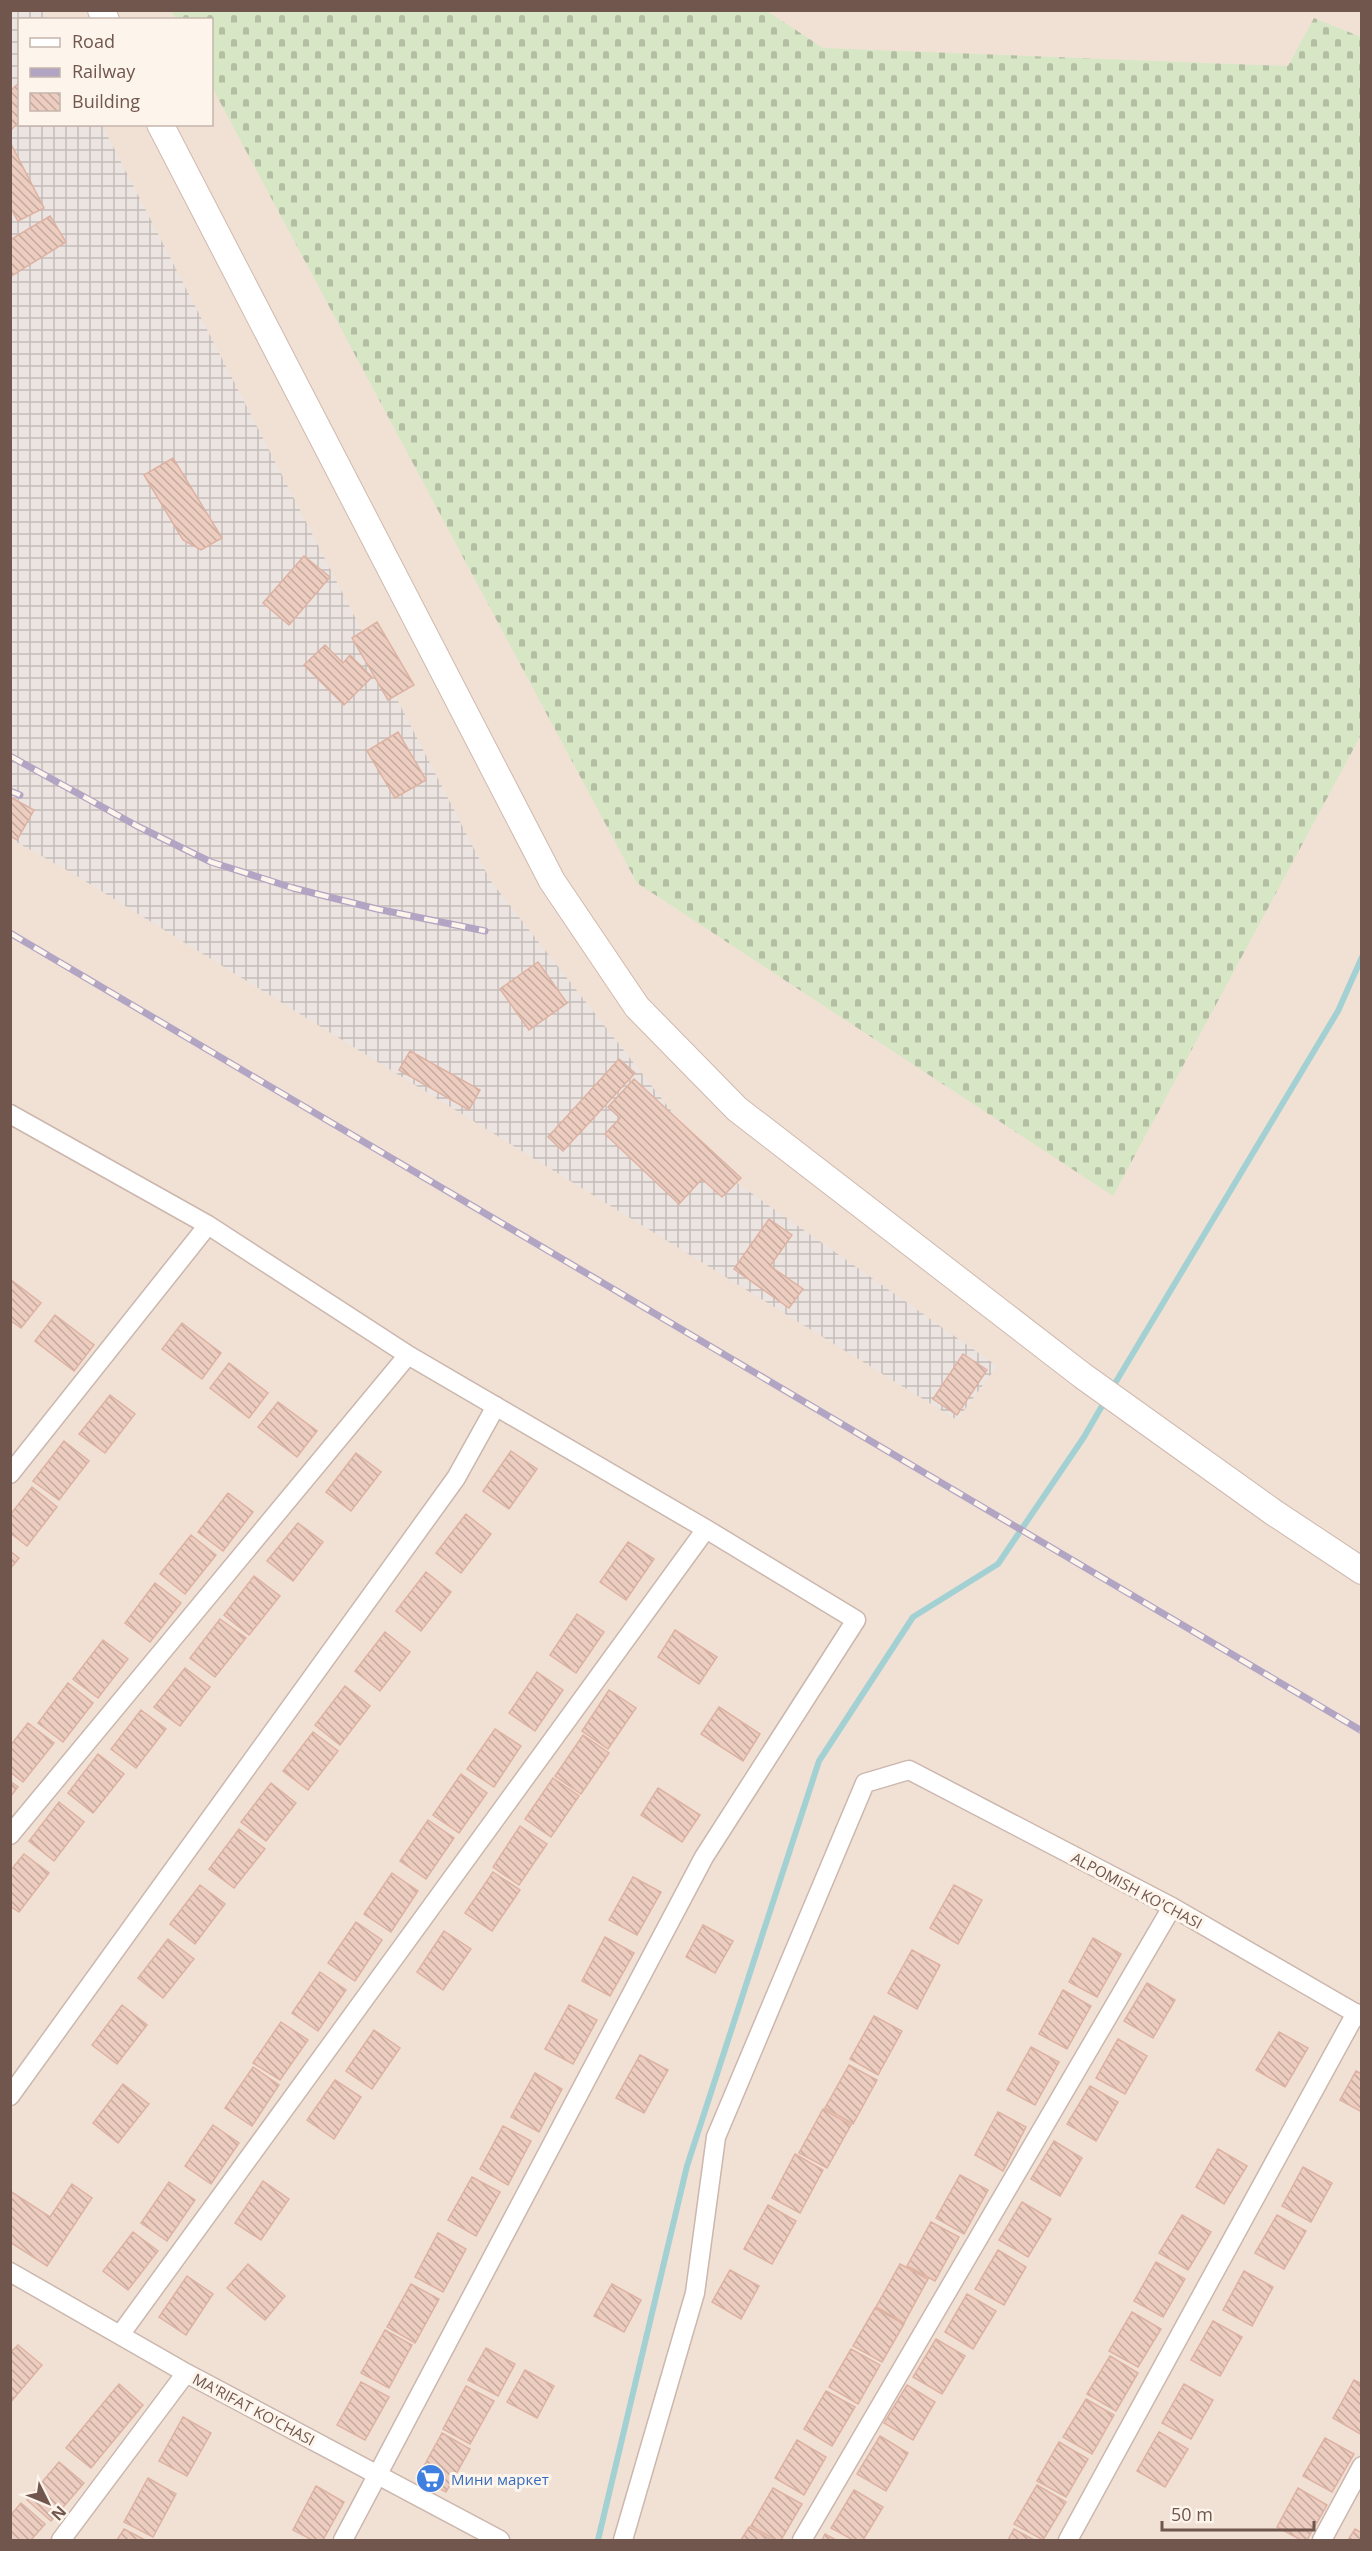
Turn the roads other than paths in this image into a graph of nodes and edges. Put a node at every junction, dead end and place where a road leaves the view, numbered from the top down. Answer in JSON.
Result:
{"nodes":[{"id":1,"x":161,"y":126,"type":"edge"},
{"id":2,"x":10,"y":1114,"type":"edge"},
{"id":3,"x":208,"y":1225,"type":"junction"},
{"id":4,"x":408,"y":1356,"type":"junction"},
{"id":5,"x":496,"y":1406,"type":"junction"},
{"id":6,"x":10,"y":1474,"type":"edge"},
{"id":7,"x":706,"y":1529,"type":"junction"},
{"id":8,"x":1362,"y":1571,"type":"edge"},
{"id":9,"x":10,"y":1835,"type":"edge"},
{"id":10,"x":1172,"y":1907,"type":"junction"},
{"id":11,"x":1359,"y":2015,"type":"edge"},
{"id":12,"x":10,"y":2096,"type":"edge"},
{"id":13,"x":10,"y":2272,"type":"edge"},
{"id":14,"x":120,"y":2335,"type":"junction"},
{"id":15,"x":186,"y":2373,"type":"junction"},
{"id":16,"x":1362,"y":2466,"type":"edge"},
{"id":17,"x":376,"y":2476,"type":"junction"},
{"id":18,"x":61,"y":2541,"type":"edge"},
{"id":19,"x":343,"y":2541,"type":"edge"},
{"id":20,"x":500,"y":2541,"type":"edge"},
{"id":21,"x":623,"y":2541,"type":"edge"},
{"id":22,"x":802,"y":2541,"type":"edge"},
{"id":23,"x":1068,"y":2541,"type":"edge"},
{"id":24,"x":1322,"y":2541,"type":"edge"}],
"edges":[{"from":1,"to":8,"type":"main road"},
{"from":2,"to":3,"type":"street"},
{"from":3,"to":4,"type":"street"},
{"from":3,"to":6,"type":"street"},
{"from":4,"to":5,"type":"street"},
{"from":4,"to":9,"type":"street"},
{"from":5,"to":7,"type":"street"},
{"from":5,"to":12,"type":"street"},
{"from":7,"to":14,"type":"street"},
{"from":7,"to":17,"type":"street"},
{"from":10,"to":11,"type":"street","name":"ALPOMISH KO'CHASI"},
{"from":10,"to":21,"type":"street","name":"ALPOMISH KO'CHASI"},
{"from":10,"to":22,"type":"street"},
{"from":11,"to":23,"type":"street"},
{"from":13,"to":14,"type":"street","name":"MA'RIFAT KO'CHASI"},
{"from":14,"to":15,"type":"street","name":"MA'RIFAT KO'CHASI"},
{"from":15,"to":17,"type":"street","name":"MA'RIFAT KO'CHASI"},
{"from":15,"to":18,"type":"street"},
{"from":16,"to":24,"type":"street"},
{"from":17,"to":19,"type":"street"},
{"from":17,"to":20,"type":"street","name":"MA'RIFAT KO'CHASI"}]}
